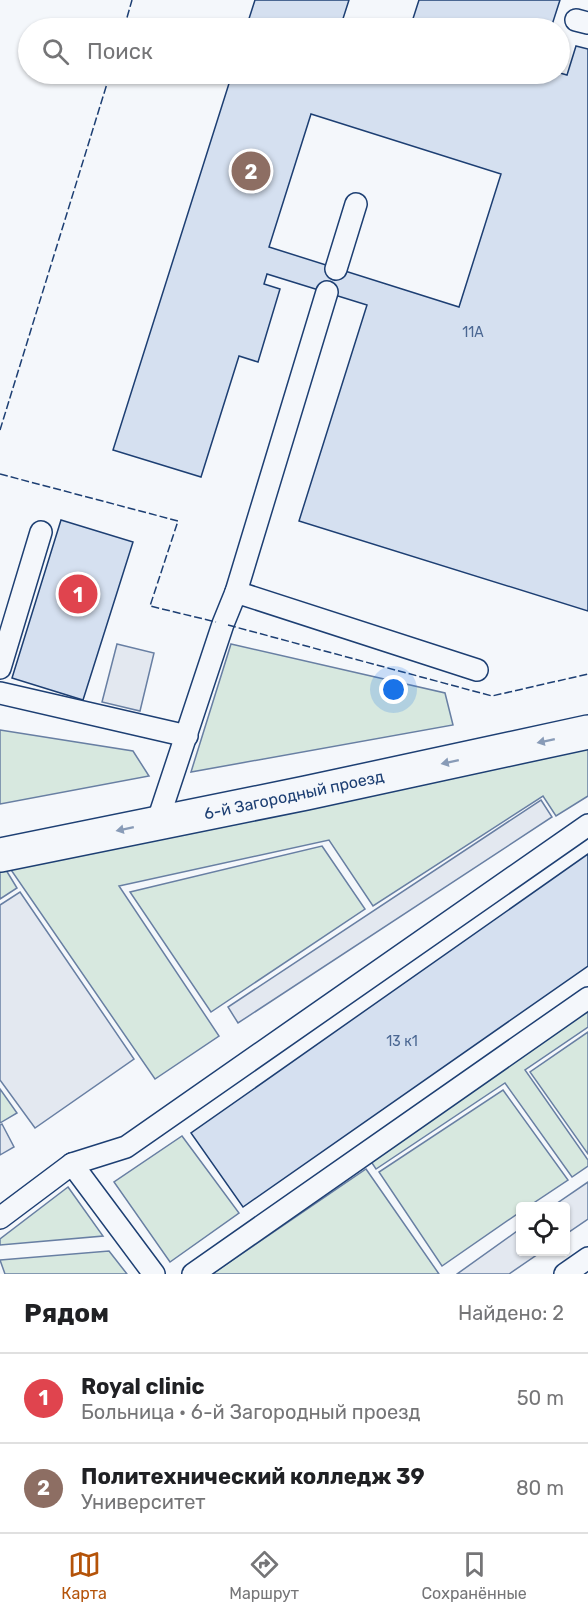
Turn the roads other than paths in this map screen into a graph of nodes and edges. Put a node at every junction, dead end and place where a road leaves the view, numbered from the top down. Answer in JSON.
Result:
{"nodes":[{"id":1,"x":356,"y":204,"type":"dead end"},
{"id":2,"x":336,"y":268,"type":"dead end"},
{"id":3,"x":327,"y":292,"type":"dead end"},
{"id":4,"x":40,"y":532,"type":"dead end"},
{"id":5,"x":236,"y":592,"type":"junction"},
{"id":6,"x":0,"y":668,"type":"edge"},
{"id":7,"x":477,"y":670,"type":"dead end"},
{"id":8,"x":0,"y":693,"type":"edge"},
{"id":9,"x":588,"y":732,"type":"edge"},
{"id":10,"x":187,"y":736,"type":"junction"},
{"id":11,"x":157,"y":823,"type":"junction"},
{"id":12,"x":588,"y":825,"type":"edge"},
{"id":13,"x":0,"y":855,"type":"edge"},
{"id":14,"x":588,"y":998,"type":"edge"},
{"id":15,"x":72,"y":1164,"type":"junction"},
{"id":16,"x":0,"y":1218,"type":"edge"},
{"id":17,"x":588,"y":1258,"type":"edge"},
{"id":18,"x":154,"y":1274,"type":"edge"},
{"id":19,"x":194,"y":1274,"type":"edge"},
{"id":20,"x":565,"y":1274,"type":"edge"}],
"edges":[{"from":1,"to":2,"type":"lane"},
{"from":3,"to":5,"type":"lane"},
{"from":4,"to":6,"type":"lane"},
{"from":5,"to":7,"type":"lane"},
{"from":5,"to":10,"type":"lane"},
{"from":8,"to":10,"type":"lane"},
{"from":9,"to":11,"type":"street","name":"6-й Загородный проезд","one_way":true},
{"from":10,"to":11,"type":"lane"},
{"from":11,"to":13,"type":"street","name":"6-й Загородный проезд","one_way":true},
{"from":12,"to":15,"type":"lane"},
{"from":14,"to":19,"type":"lane"},
{"from":15,"to":16,"type":"lane"},
{"from":15,"to":18,"type":"lane"},
{"from":17,"to":20,"type":"lane"}]}
